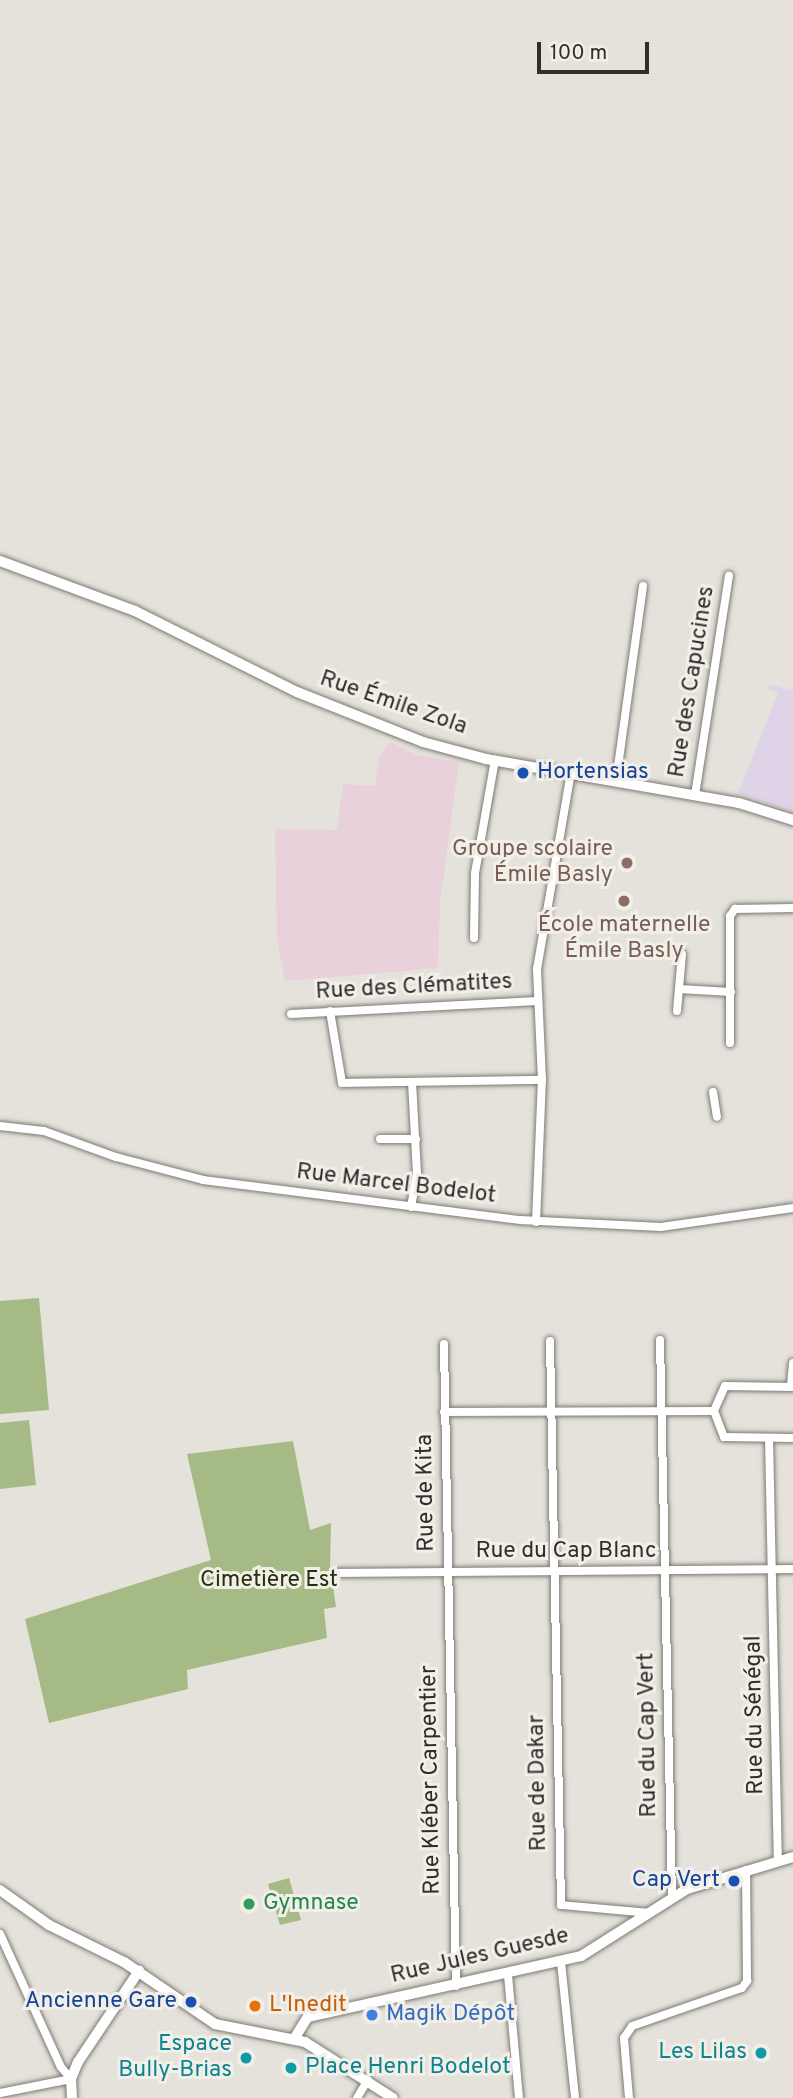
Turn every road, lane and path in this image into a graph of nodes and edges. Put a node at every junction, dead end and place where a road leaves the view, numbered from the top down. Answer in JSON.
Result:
{"nodes":[{"id":1,"x":0,"y":561,"type":"edge"},
{"id":2,"x":729,"y":576,"type":"dead end"},
{"id":3,"x":643,"y":586,"type":"dead end"},
{"id":4,"x":495,"y":760,"type":"junction"},
{"id":5,"x":571,"y":773,"type":"junction"},
{"id":6,"x":616,"y":782,"type":"junction"},
{"id":7,"x":695,"y":795,"type":"junction"},
{"id":8,"x":793,"y":820,"type":"edge"},
{"id":9,"x":793,"y":908,"type":"edge"},
{"id":10,"x":474,"y":937,"type":"dead end"},
{"id":11,"x":682,"y":954,"type":"dead end"},
{"id":12,"x":679,"y":989,"type":"junction"},
{"id":13,"x":731,"y":992,"type":"junction"},
{"id":14,"x":538,"y":1001,"type":"junction"},
{"id":15,"x":330,"y":1011,"type":"junction"},
{"id":16,"x":677,"y":1011,"type":"dead end"},
{"id":17,"x":291,"y":1014,"type":"dead end"},
{"id":18,"x":730,"y":1043,"type":"dead end"},
{"id":19,"x":542,"y":1080,"type":"junction"},
{"id":20,"x":412,"y":1083,"type":"junction"},
{"id":21,"x":713,"y":1092,"type":"dead end"},
{"id":22,"x":717,"y":1117,"type":"dead end"},
{"id":23,"x":0,"y":1126,"type":"edge"},
{"id":24,"x":380,"y":1139,"type":"dead end"},
{"id":25,"x":416,"y":1139,"type":"junction"},
{"id":26,"x":411,"y":1207,"type":"junction"},
{"id":27,"x":793,"y":1208,"type":"edge"},
{"id":28,"x":537,"y":1222,"type":"junction"},
{"id":29,"x":660,"y":1340,"type":"dead end"},
{"id":30,"x":550,"y":1341,"type":"dead end"},
{"id":31,"x":444,"y":1344,"type":"dead end"},
{"id":32,"x":793,"y":1363,"type":"edge"},
{"id":33,"x":792,"y":1386,"type":"edge"},
{"id":34,"x":662,"y":1411,"type":"junction"},
{"id":35,"x":713,"y":1411,"type":"junction"},
{"id":36,"x":444,"y":1412,"type":"junction"},
{"id":37,"x":552,"y":1412,"type":"junction"},
{"id":38,"x":769,"y":1438,"type":"junction"},
{"id":39,"x":793,"y":1438,"type":"edge"},
{"id":40,"x":793,"y":1569,"type":"edge"},
{"id":41,"x":774,"y":1570,"type":"junction"},
{"id":42,"x":555,"y":1571,"type":"junction"},
{"id":43,"x":666,"y":1571,"type":"junction"},
{"id":44,"x":338,"y":1573,"type":"dead end"},
{"id":45,"x":447,"y":1573,"type":"junction"},
{"id":46,"x":793,"y":1857,"type":"edge"},
{"id":47,"x":778,"y":1860,"type":"junction"},
{"id":48,"x":746,"y":1870,"type":"junction"},
{"id":49,"x":0,"y":1890,"type":"edge"},
{"id":50,"x":672,"y":1898,"type":"junction"},
{"id":51,"x":649,"y":1913,"type":"junction"},
{"id":52,"x":0,"y":1934,"type":"edge"},
{"id":53,"x":561,"y":1962,"type":"junction"},
{"id":54,"x":139,"y":1971,"type":"junction"},
{"id":55,"x":508,"y":1975,"type":"junction"},
{"id":56,"x":456,"y":1986,"type":"junction"},
{"id":57,"x":294,"y":2039,"type":"junction"},
{"id":58,"x":368,"y":2080,"type":"junction"},
{"id":59,"x":72,"y":2089,"type":"edge"},
{"id":60,"x":0,"y":2093,"type":"edge"},
{"id":61,"x":357,"y":2098,"type":"edge"},
{"id":62,"x":393,"y":2098,"type":"edge"},
{"id":63,"x":519,"y":2098,"type":"edge"},
{"id":64,"x":575,"y":2098,"type":"edge"},
{"id":65,"x":629,"y":2098,"type":"edge"}],
"edges":[{"from":1,"to":4,"type":"street","name":"Rue Émile Zola"},
{"from":2,"to":7,"type":"street","name":"Rue des Capucines"},
{"from":3,"to":6,"type":"street"},
{"from":4,"to":5,"type":"street","name":"Rue Émile Zola"},
{"from":4,"to":10,"type":"street"},
{"from":5,"to":6,"type":"street","name":"Rue Émile Zola"},
{"from":5,"to":14,"type":"street"},
{"from":6,"to":7,"type":"street","name":"Rue Émile Zola"},
{"from":7,"to":8,"type":"street","name":"Rue Émile Zola"},
{"from":9,"to":13,"type":"street"},
{"from":11,"to":12,"type":"street"},
{"from":12,"to":13,"type":"street"},
{"from":12,"to":16,"type":"street"},
{"from":13,"to":18,"type":"street"},
{"from":14,"to":15,"type":"street","name":"Rue des Clématites"},
{"from":14,"to":19,"type":"street"},
{"from":15,"to":17,"type":"street","name":"Rue des Clématites"},
{"from":15,"to":20,"type":"street"},
{"from":19,"to":20,"type":"street"},
{"from":19,"to":28,"type":"street"},
{"from":20,"to":25,"type":"street"},
{"from":21,"to":22,"type":"street"},
{"from":23,"to":26,"type":"street","name":"Rue Marcel Bodelot"},
{"from":24,"to":25,"type":"street"},
{"from":25,"to":26,"type":"street"},
{"from":26,"to":28,"type":"street","name":"Rue Marcel Bodelot"},
{"from":27,"to":28,"type":"street","name":"Rue Marcel Bodelot"},
{"from":29,"to":34,"type":"street","name":"Rue du Cap Vert"},
{"from":30,"to":37,"type":"street"},
{"from":31,"to":36,"type":"street","name":"Rue de Kita"},
{"from":32,"to":33,"type":"street"},
{"from":33,"to":35,"type":"street"},
{"from":34,"to":35,"type":"street"},
{"from":34,"to":37,"type":"street"},
{"from":34,"to":43,"type":"street","name":"Rue du Cap Vert"},
{"from":35,"to":38,"type":"street"},
{"from":36,"to":37,"type":"street"},
{"from":36,"to":45,"type":"street","name":"Rue de Kita"},
{"from":37,"to":42,"type":"street"},
{"from":38,"to":39,"type":"street"},
{"from":38,"to":41,"type":"street","name":"Rue du Sénégal"},
{"from":40,"to":41,"type":"street","name":"Rue du Cap Blanc"},
{"from":41,"to":43,"type":"street","name":"Rue du Cap Blanc"},
{"from":41,"to":47,"type":"street","name":"Rue du Sénégal"},
{"from":42,"to":43,"type":"street","name":"Rue du Cap Blanc"},
{"from":42,"to":45,"type":"street","name":"Rue du Cap Blanc"},
{"from":42,"to":51,"type":"street","name":"Rue de Dakar"},
{"from":43,"to":50,"type":"street","name":"Rue du Cap Vert"},
{"from":44,"to":45,"type":"street","name":"Rue du Cap Blanc"},
{"from":45,"to":56,"type":"street","name":"Rue Kléber Carpentier"},
{"from":46,"to":47,"type":"street","name":"Rue Jules Guesde"},
{"from":47,"to":48,"type":"street","name":"Rue Jules Guesde"},
{"from":48,"to":50,"type":"street","name":"Rue Jules Guesde"},
{"from":48,"to":65,"type":"street"},
{"from":49,"to":54,"type":"street"},
{"from":50,"to":51,"type":"street","name":"Rue Jules Guesde"},
{"from":51,"to":53,"type":"street","name":"Rue Jules Guesde"},
{"from":52,"to":59,"type":"street"},
{"from":53,"to":55,"type":"street","name":"Rue Jules Guesde"},
{"from":53,"to":64,"type":"street"},
{"from":54,"to":57,"type":"street"},
{"from":54,"to":59,"type":"street"},
{"from":55,"to":56,"type":"street","name":"Rue Jules Guesde"},
{"from":55,"to":63,"type":"street"},
{"from":56,"to":57,"type":"street","name":"Rue Jules Guesde"},
{"from":57,"to":58,"type":"street"},
{"from":58,"to":61,"type":"street"},
{"from":58,"to":62,"type":"street"},
{"from":59,"to":60,"type":"street"}]}
